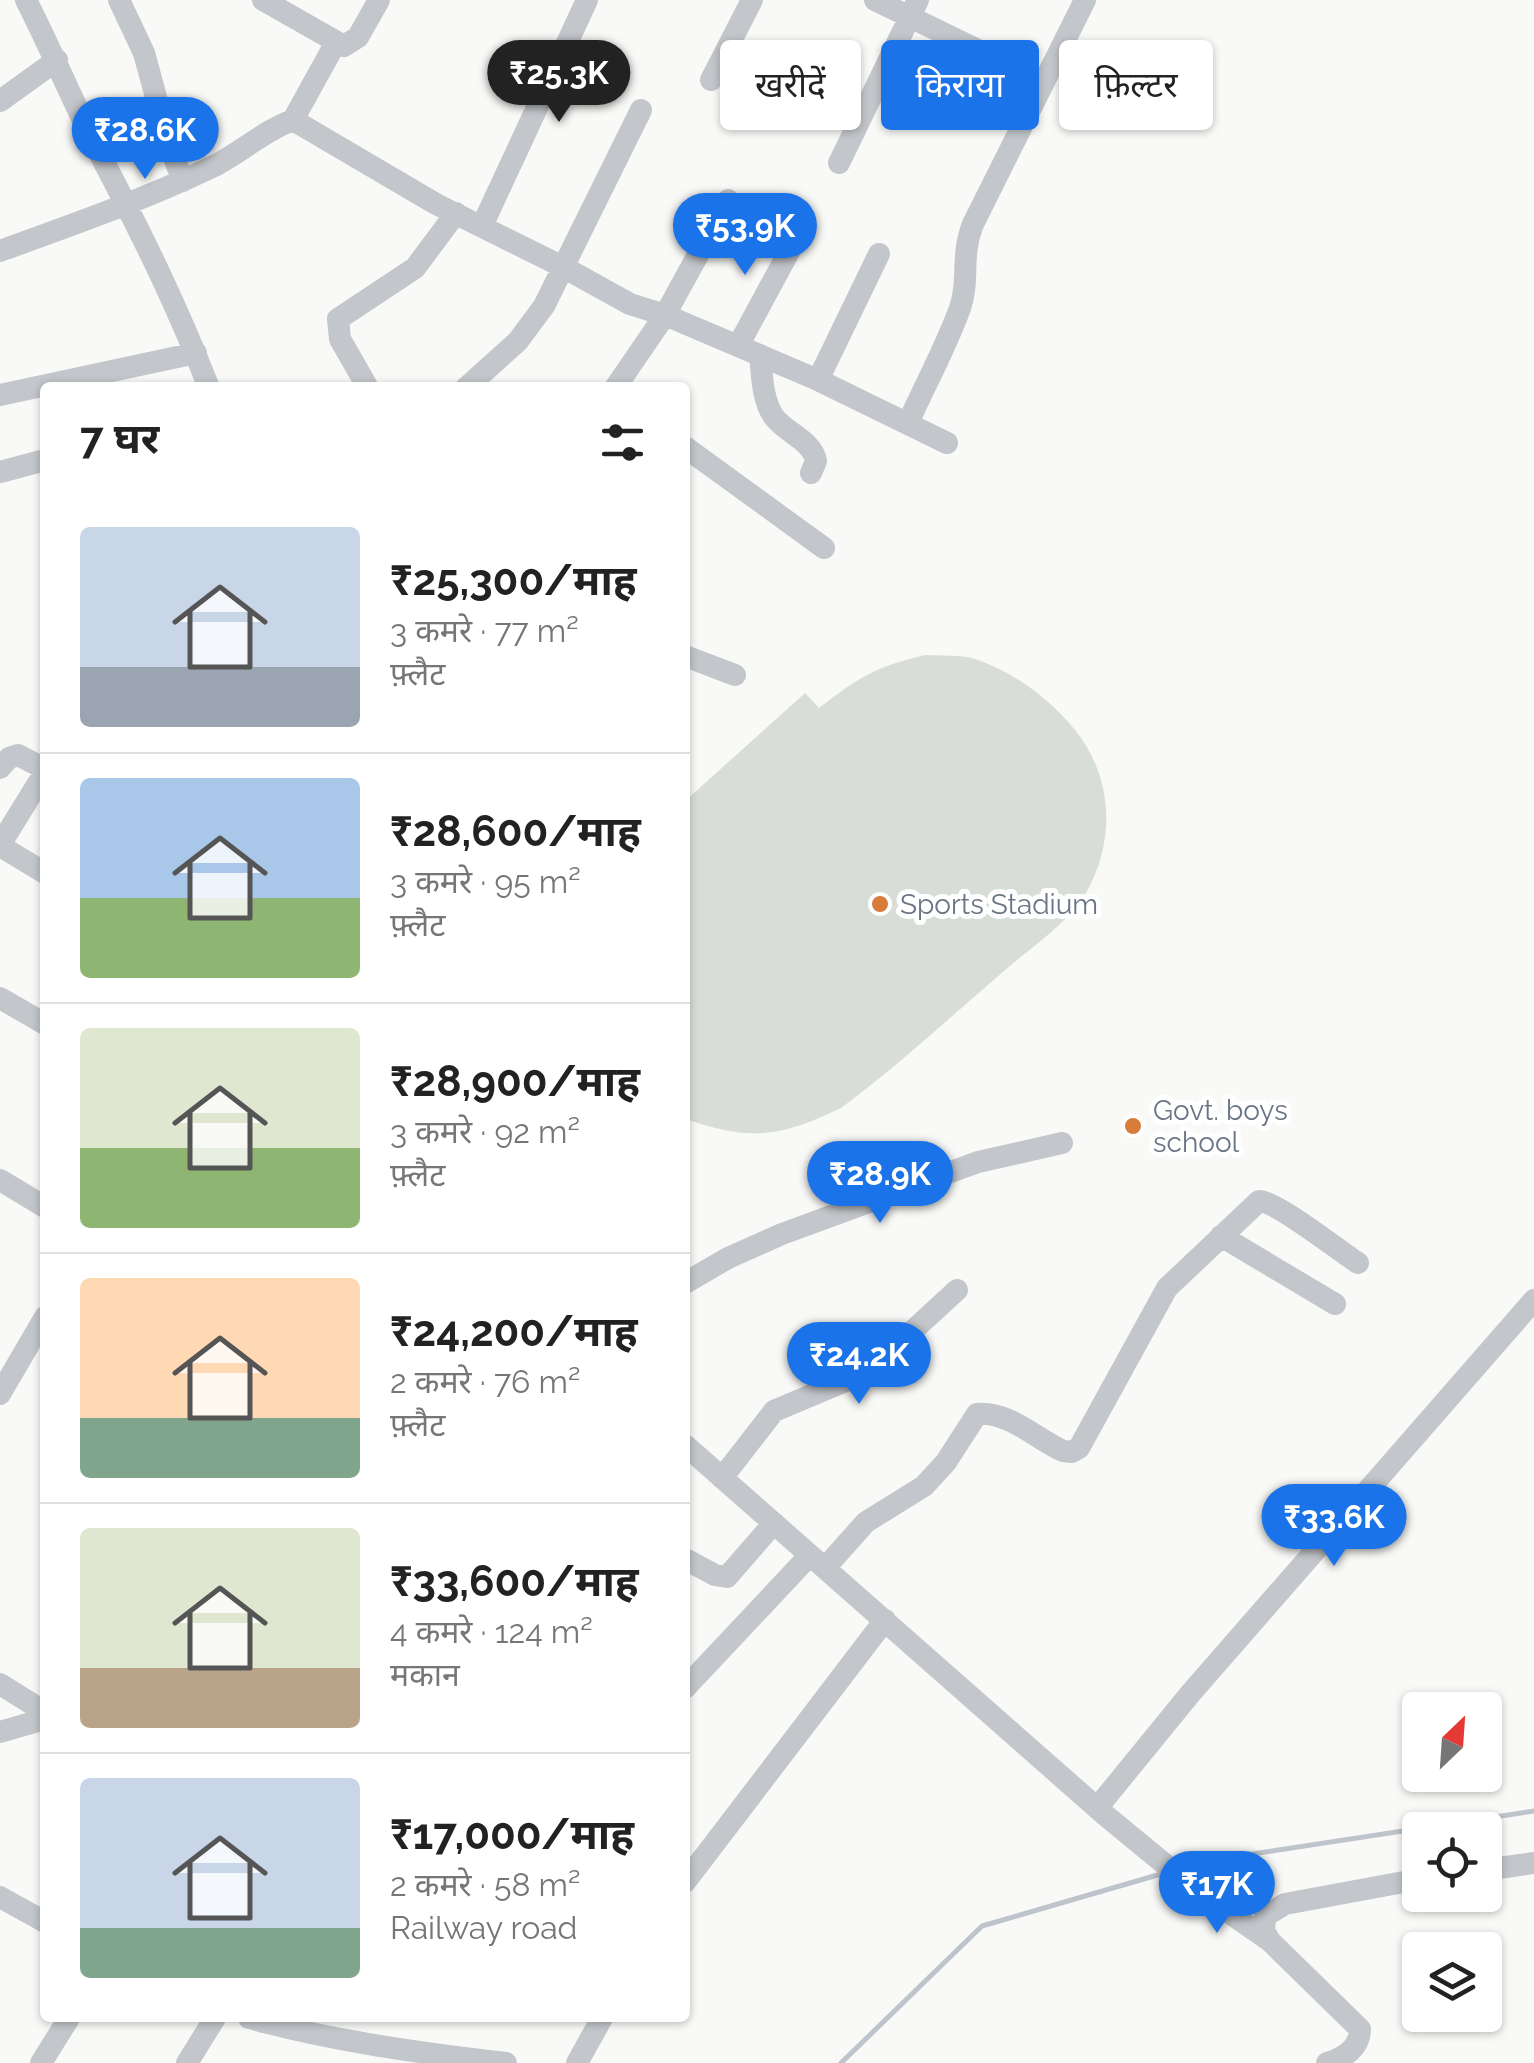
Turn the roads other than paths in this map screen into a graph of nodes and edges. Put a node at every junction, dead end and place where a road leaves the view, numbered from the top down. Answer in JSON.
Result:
{"nodes":[{"id":1,"x":26,"y":0,"type":"edge"},
{"id":2,"x":119,"y":0,"type":"edge"},
{"id":3,"x":263,"y":0,"type":"edge"},
{"id":4,"x":379,"y":0,"type":"edge"},
{"id":5,"x":587,"y":0,"type":"edge"},
{"id":6,"x":752,"y":0,"type":"edge"},
{"id":7,"x":875,"y":0,"type":"edge"},
{"id":8,"x":1084,"y":0,"type":"edge"},
{"id":9,"x":914,"y":8,"type":"edge"},
{"id":10,"x":335,"y":44,"type":"junction"},
{"id":11,"x":57,"y":60,"type":"junction"},
{"id":12,"x":711,"y":80,"type":"dead end"},
{"id":13,"x":1044,"y":82,"type":"junction"},
{"id":14,"x":0,"y":101,"type":"edge"},
{"id":15,"x":641,"y":110,"type":"dead end"},
{"id":16,"x":293,"y":120,"type":"junction"},
{"id":17,"x":839,"y":163,"type":"dead end"},
{"id":18,"x":183,"y":181,"type":"junction"},
{"id":19,"x":728,"y":200,"type":"dead end"},
{"id":20,"x":128,"y":205,"type":"junction"},
{"id":21,"x":456,"y":213,"type":"junction"},
{"id":22,"x":482,"y":226,"type":"junction"},
{"id":23,"x":798,"y":235,"type":"dead end"},
{"id":24,"x":0,"y":250,"type":"edge"},
{"id":25,"x":879,"y":254,"type":"dead end"},
{"id":26,"x":562,"y":266,"type":"junction"},
{"id":27,"x":665,"y":315,"type":"junction"},
{"id":28,"x":749,"y":350,"type":"junction"},
{"id":29,"x":196,"y":353,"type":"junction"},
{"id":30,"x":818,"y":380,"type":"junction"},
{"id":31,"x":61,"y":382,"type":"edge"},
{"id":32,"x":207,"y":382,"type":"edge"},
{"id":33,"x":365,"y":382,"type":"edge"},
{"id":34,"x":472,"y":382,"type":"edge"},
{"id":35,"x":619,"y":382,"type":"edge"},
{"id":36,"x":40,"y":386,"type":"edge"},
{"id":37,"x":0,"y":395,"type":"edge"},
{"id":38,"x":908,"y":423,"type":"junction"},
{"id":39,"x":947,"y":443,"type":"dead end"},
{"id":40,"x":690,"y":452,"type":"edge"},
{"id":41,"x":40,"y":461,"type":"edge"},
{"id":42,"x":0,"y":472,"type":"edge"},
{"id":43,"x":811,"y":474,"type":"dead end"},
{"id":44,"x":824,"y":548,"type":"dead end"},
{"id":45,"x":690,"y":658,"type":"edge"},
{"id":46,"x":735,"y":675,"type":"dead end"},
{"id":47,"x":40,"y":767,"type":"edge"},
{"id":48,"x":0,"y":768,"type":"edge"},
{"id":49,"x":40,"y":778,"type":"edge"},
{"id":50,"x":0,"y":846,"type":"edge"},
{"id":51,"x":40,"y":870,"type":"edge"},
{"id":52,"x":0,"y":998,"type":"edge"},
{"id":53,"x":40,"y":1021,"type":"edge"},
{"id":54,"x":1062,"y":1142,"type":"dead end"},
{"id":55,"x":0,"y":1180,"type":"edge"},
{"id":56,"x":40,"y":1204,"type":"edge"},
{"id":57,"x":1221,"y":1236,"type":"junction"},
{"id":58,"x":1358,"y":1263,"type":"dead end"},
{"id":59,"x":690,"y":1279,"type":"edge"},
{"id":60,"x":956,"y":1290,"type":"dead end"},
{"id":61,"x":1534,"y":1300,"type":"edge"},
{"id":62,"x":1334,"y":1304,"type":"dead end"},
{"id":63,"x":39,"y":1343,"type":"edge"},
{"id":64,"x":1,"y":1389,"type":"edge"},
{"id":65,"x":690,"y":1449,"type":"edge"},
{"id":66,"x":722,"y":1478,"type":"junction"},
{"id":67,"x":774,"y":1523,"type":"junction"},
{"id":68,"x":818,"y":1561,"type":"junction"},
{"id":69,"x":690,"y":1562,"type":"edge"},
{"id":70,"x":885,"y":1620,"type":"junction"},
{"id":71,"x":690,"y":1683,"type":"edge"},
{"id":72,"x":0,"y":1684,"type":"edge"},
{"id":73,"x":40,"y":1712,"type":"edge"},
{"id":74,"x":40,"y":1718,"type":"edge"},
{"id":75,"x":0,"y":1732,"type":"edge"},
{"id":76,"x":1101,"y":1811,"type":"junction"},
{"id":77,"x":1534,"y":1862,"type":"edge"},
{"id":78,"x":1502,"y":1867,"type":"edge"},
{"id":79,"x":690,"y":1875,"type":"edge"},
{"id":80,"x":1402,"y":1882,"type":"edge"},
{"id":81,"x":0,"y":1897,"type":"edge"},
{"id":82,"x":40,"y":1919,"type":"edge"},
{"id":83,"x":1270,"y":1940,"type":"junction"},
{"id":84,"x":67,"y":2022,"type":"edge"},
{"id":85,"x":213,"y":2022,"type":"edge"},
{"id":86,"x":265,"y":2022,"type":"edge"},
{"id":87,"x":600,"y":2022,"type":"edge"},
{"id":88,"x":41,"y":2063,"type":"edge"},
{"id":89,"x":187,"y":2063,"type":"edge"},
{"id":90,"x":506,"y":2063,"type":"edge"},
{"id":91,"x":578,"y":2063,"type":"edge"},
{"id":92,"x":1327,"y":2063,"type":"edge"}],
"edges":[{"from":1,"to":11,"type":"street"},
{"from":2,"to":18,"type":"street"},
{"from":3,"to":10,"type":"street"},
{"from":4,"to":10,"type":"street"},
{"from":5,"to":22,"type":"street"},
{"from":6,"to":12,"type":"street"},
{"from":7,"to":9,"type":"street"},
{"from":8,"to":13,"type":"street"},
{"from":9,"to":13,"type":"street"},
{"from":9,"to":17,"type":"street"},
{"from":10,"to":16,"type":"street"},
{"from":11,"to":14,"type":"street"},
{"from":11,"to":20,"type":"street"},
{"from":13,"to":38,"type":"street"},
{"from":15,"to":26,"type":"street"},
{"from":16,"to":18,"type":"street"},
{"from":16,"to":21,"type":"street"},
{"from":18,"to":20,"type":"street"},
{"from":19,"to":27,"type":"street"},
{"from":20,"to":24,"type":"street"},
{"from":20,"to":29,"type":"street"},
{"from":21,"to":22,"type":"street"},
{"from":21,"to":33,"type":"street"},
{"from":22,"to":26,"type":"street"},
{"from":23,"to":28,"type":"street"},
{"from":25,"to":30,"type":"street"},
{"from":26,"to":27,"type":"street"},
{"from":26,"to":34,"type":"street"},
{"from":27,"to":28,"type":"street"},
{"from":27,"to":35,"type":"street"},
{"from":28,"to":30,"type":"street"},
{"from":28,"to":43,"type":"street"},
{"from":29,"to":31,"type":"street"},
{"from":29,"to":32,"type":"street"},
{"from":30,"to":38,"type":"street"},
{"from":36,"to":37,"type":"street"},
{"from":38,"to":39,"type":"street"},
{"from":40,"to":44,"type":"street"},
{"from":41,"to":42,"type":"street"},
{"from":45,"to":46,"type":"street"},
{"from":47,"to":48,"type":"street"},
{"from":49,"to":50,"type":"street"},
{"from":50,"to":51,"type":"street"},
{"from":52,"to":53,"type":"street"},
{"from":54,"to":59,"type":"street"},
{"from":55,"to":56,"type":"street"},
{"from":57,"to":58,"type":"street"},
{"from":57,"to":62,"type":"street"},
{"from":57,"to":68,"type":"street"},
{"from":60,"to":66,"type":"street"},
{"from":61,"to":76,"type":"street"},
{"from":63,"to":64,"type":"street"},
{"from":65,"to":66,"type":"street"},
{"from":66,"to":67,"type":"street"},
{"from":67,"to":68,"type":"street"},
{"from":67,"to":69,"type":"street"},
{"from":68,"to":70,"type":"street"},
{"from":68,"to":71,"type":"street"},
{"from":70,"to":76,"type":"street"},
{"from":70,"to":79,"type":"street"},
{"from":72,"to":73,"type":"street"},
{"from":74,"to":75,"type":"street"},
{"from":76,"to":83,"type":"street"},
{"from":77,"to":78,"type":"street"},
{"from":80,"to":83,"type":"street"},
{"from":81,"to":82,"type":"street"},
{"from":83,"to":92,"type":"street"},
{"from":84,"to":88,"type":"street"},
{"from":85,"to":89,"type":"street"},
{"from":86,"to":90,"type":"street"},
{"from":87,"to":91,"type":"street"}]}
